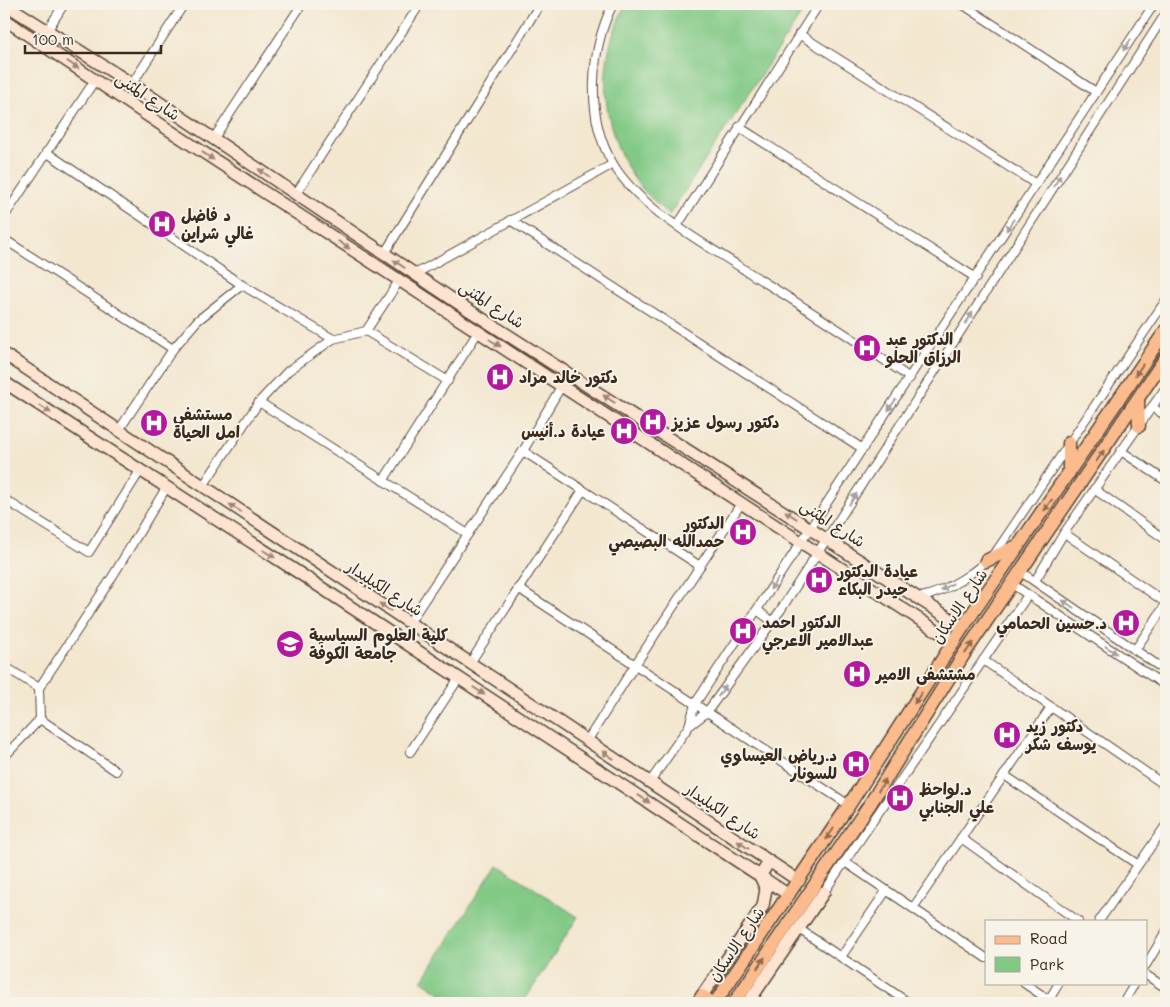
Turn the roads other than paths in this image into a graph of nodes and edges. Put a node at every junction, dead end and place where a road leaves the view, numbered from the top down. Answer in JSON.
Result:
{"nodes":[{"id":1,"x":5,"y":4,"type":"edge"},
{"id":2,"x":64,"y":4,"type":"edge"},
{"id":3,"x":184,"y":4,"type":"edge"},
{"id":4,"x":302,"y":4,"type":"edge"},
{"id":5,"x":420,"y":4,"type":"edge"},
{"id":6,"x":540,"y":4,"type":"edge"},
{"id":7,"x":614,"y":4,"type":"edge"},
{"id":8,"x":819,"y":4,"type":"edge"},
{"id":9,"x":962,"y":4,"type":"edge"},
{"id":10,"x":1141,"y":4,"type":"edge"},
{"id":11,"x":1152,"y":7,"type":"edge"},
{"id":12,"x":1166,"y":13,"type":"edge"},
{"id":13,"x":5,"y":23,"type":"edge"},
{"id":14,"x":47,"y":31,"type":"junction"},
{"id":15,"x":799,"y":34,"type":"junction"},
{"id":16,"x":94,"y":80,"type":"junction"},
{"id":17,"x":132,"y":84,"type":"junction"},
{"id":18,"x":1096,"y":92,"type":"junction"},
{"id":19,"x":160,"y":103,"type":"junction"},
{"id":20,"x":181,"y":117,"type":"junction"},
{"id":21,"x":152,"y":119,"type":"junction"},
{"id":22,"x":738,"y":127,"type":"junction"},
{"id":23,"x":172,"y":132,"type":"junction"},
{"id":24,"x":214,"y":138,"type":"junction"},
{"id":25,"x":46,"y":152,"type":"junction"},
{"id":26,"x":1056,"y":152,"type":"junction"},
{"id":27,"x":1069,"y":160,"type":"junction"},
{"id":28,"x":613,"y":164,"type":"junction"},
{"id":29,"x":1036,"y":184,"type":"junction"},
{"id":30,"x":295,"y":195,"type":"junction"},
{"id":31,"x":4,"y":217,"type":"edge"},
{"id":32,"x":510,"y":220,"type":"junction"},
{"id":33,"x":677,"y":226,"type":"junction"},
{"id":34,"x":4,"y":239,"type":"edge"},
{"id":35,"x":384,"y":254,"type":"junction"},
{"id":36,"x":415,"y":274,"type":"junction"},
{"id":37,"x":976,"y":278,"type":"junction"},
{"id":38,"x":399,"y":281,"type":"junction"},
{"id":39,"x":242,"y":285,"type":"junction"},
{"id":40,"x":442,"y":292,"type":"junction"},
{"id":41,"x":1166,"y":300,"type":"edge"},
{"id":42,"x":458,"y":303,"type":"junction"},
{"id":43,"x":435,"y":304,"type":"junction"},
{"id":44,"x":452,"y":315,"type":"junction"},
{"id":45,"x":1166,"y":330,"type":"edge"},
{"id":46,"x":366,"y":332,"type":"junction"},
{"id":47,"x":478,"y":332,"type":"junction"},
{"id":48,"x":333,"y":339,"type":"junction"},
{"id":49,"x":172,"y":349,"type":"junction"},
{"id":50,"x":4,"y":354,"type":"edge"},
{"id":51,"x":1166,"y":357,"type":"edge"},
{"id":52,"x":910,"y":378,"type":"junction"},
{"id":53,"x":448,"y":381,"type":"junction"},
{"id":54,"x":4,"y":382,"type":"edge"},
{"id":55,"x":562,"y":385,"type":"junction"},
{"id":56,"x":1166,"y":387,"type":"edge"},
{"id":57,"x":1138,"y":400,"type":"junction"},
{"id":58,"x":259,"y":402,"type":"junction"},
{"id":59,"x":1152,"y":407,"type":"junction"},
{"id":60,"x":1166,"y":416,"type":"edge"},
{"id":61,"x":1139,"y":426,"type":"junction"},
{"id":62,"x":119,"y":430,"type":"junction"},
{"id":63,"x":1069,"y":443,"type":"junction"},
{"id":64,"x":862,"y":449,"type":"junction"},
{"id":65,"x":523,"y":451,"type":"junction"},
{"id":66,"x":1121,"y":451,"type":"junction"},
{"id":67,"x":140,"y":471,"type":"junction"},
{"id":68,"x":1069,"y":474,"type":"junction"},
{"id":69,"x":383,"y":481,"type":"junction"},
{"id":70,"x":1166,"y":482,"type":"edge"},
{"id":71,"x":203,"y":486,"type":"junction"},
{"id":72,"x":166,"y":488,"type":"junction"},
{"id":73,"x":1094,"y":489,"type":"junction"},
{"id":74,"x":583,"y":490,"type":"junction"},
{"id":75,"x":4,"y":499,"type":"edge"},
{"id":76,"x":742,"y":502,"type":"junction"},
{"id":77,"x":193,"y":506,"type":"junction"},
{"id":78,"x":259,"y":524,"type":"junction"},
{"id":79,"x":811,"y":528,"type":"junction"},
{"id":80,"x":1064,"y":532,"type":"junction"},
{"id":81,"x":468,"y":534,"type":"junction"},
{"id":82,"x":827,"y":539,"type":"junction"},
{"id":83,"x":1166,"y":540,"type":"edge"},
{"id":84,"x":803,"y":542,"type":"junction"},
{"id":85,"x":1019,"y":545,"type":"junction"},
{"id":86,"x":819,"y":553,"type":"junction"},
{"id":87,"x":305,"y":554,"type":"junction"},
{"id":88,"x":986,"y":561,"type":"junction"},
{"id":89,"x":700,"y":566,"type":"junction"},
{"id":90,"x":296,"y":570,"type":"junction"},
{"id":91,"x":1021,"y":572,"type":"junction"},
{"id":92,"x":1035,"y":582,"type":"junction"},
{"id":93,"x":1012,"y":584,"type":"junction"},
{"id":94,"x":518,"y":588,"type":"junction"},
{"id":95,"x":1028,"y":595,"type":"junction"},
{"id":96,"x":918,"y":598,"type":"junction"},
{"id":97,"x":1166,"y":603,"type":"edge"},
{"id":98,"x":757,"y":610,"type":"junction"},
{"id":99,"x":772,"y":621,"type":"junction"},
{"id":100,"x":409,"y":623,"type":"junction"},
{"id":101,"x":963,"y":628,"type":"junction"},
{"id":102,"x":954,"y":642,"type":"junction"},
{"id":103,"x":1135,"y":650,"type":"junction"},
{"id":104,"x":982,"y":660,"type":"junction"},
{"id":105,"x":470,"y":663,"type":"junction"},
{"id":106,"x":635,"y":664,"type":"junction"},
{"id":107,"x":4,"y":666,"type":"edge"},
{"id":108,"x":1166,"y":671,"type":"edge"},
{"id":109,"x":459,"y":678,"type":"junction"},
{"id":110,"x":1166,"y":686,"type":"edge"},
{"id":111,"x":39,"y":688,"type":"junction"},
{"id":112,"x":695,"y":704,"type":"junction"},
{"id":113,"x":1051,"y":707,"type":"junction"},
{"id":114,"x":708,"y":712,"type":"junction"},
{"id":115,"x":40,"y":719,"type":"junction"},
{"id":116,"x":689,"y":726,"type":"junction"},
{"id":117,"x":587,"y":741,"type":"junction"},
{"id":118,"x":410,"y":752,"type":"dead end"},
{"id":119,"x":4,"y":757,"type":"edge"},
{"id":120,"x":116,"y":771,"type":"dead end"},
{"id":121,"x":1004,"y":776,"type":"junction"},
{"id":122,"x":650,"y":782,"type":"junction"},
{"id":123,"x":1166,"y":786,"type":"edge"},
{"id":124,"x":849,"y":805,"type":"junction"},
{"id":125,"x":875,"y":808,"type":"junction"},
{"id":126,"x":1166,"y":825,"type":"edge"},
{"id":127,"x":961,"y":838,"type":"junction"},
{"id":128,"x":769,"y":862,"type":"junction"},
{"id":129,"x":844,"y":862,"type":"junction"},
{"id":130,"x":1137,"y":864,"type":"junction"},
{"id":131,"x":760,"y":876,"type":"junction"},
{"id":132,"x":799,"y":881,"type":"junction"},
{"id":133,"x":819,"y":889,"type":"junction"},
{"id":134,"x":886,"y":891,"type":"junction"},
{"id":135,"x":790,"y":895,"type":"junction"},
{"id":136,"x":913,"y":908,"type":"junction"},
{"id":137,"x":1077,"y":920,"type":"edge"},
{"id":138,"x":1100,"y":920,"type":"edge"},
{"id":139,"x":799,"y":929,"type":"junction"},
{"id":140,"x":1166,"y":932,"type":"edge"},
{"id":141,"x":841,"y":957,"type":"junction"},
{"id":142,"x":985,"y":957,"type":"edge"},
{"id":143,"x":1148,"y":962,"type":"edge"},
{"id":144,"x":1148,"y":976,"type":"edge"},
{"id":145,"x":1025,"y":984,"type":"edge"},
{"id":146,"x":1058,"y":984,"type":"edge"},
{"id":147,"x":1134,"y":984,"type":"edge"},
{"id":148,"x":1166,"y":988,"type":"edge"},
{"id":149,"x":707,"y":1002,"type":"edge"},
{"id":150,"x":1048,"y":1002,"type":"edge"},
{"id":151,"x":734,"y":1003,"type":"edge"},
{"id":152,"x":748,"y":1003,"type":"edge"},
{"id":153,"x":909,"y":1003,"type":"edge"},
{"id":154,"x":1123,"y":1003,"type":"edge"}],
"edges":[{"from":1,"to":14,"type":"main road","name":"شارع المثنى"},
{"from":2,"to":14,"type":"street"},
{"from":3,"to":17,"type":"street"},
{"from":4,"to":24,"type":"street"},
{"from":5,"to":30,"type":"street"},
{"from":6,"to":35,"type":"street"},
{"from":7,"to":28,"type":"street"},
{"from":8,"to":15,"type":"street"},
{"from":9,"to":18,"type":"street"},
{"from":10,"to":11,"type":"street"},
{"from":11,"to":18,"type":"street","one_way":true},
{"from":12,"to":27,"type":"street"},
{"from":13,"to":16,"type":"main road","name":"شارع المثنى","one_way":true},
{"from":14,"to":17,"type":"main road","name":"شارع المثنى"},
{"from":15,"to":22,"type":"street"},
{"from":15,"to":29,"type":"street"},
{"from":16,"to":21,"type":"main road","name":"شارع المثنى"},
{"from":16,"to":25,"type":"street"},
{"from":17,"to":19,"type":"main road","name":"شارع المثنى"},
{"from":18,"to":26,"type":"street"},
{"from":19,"to":20,"type":"main road","name":"شارع المثنى"},
{"from":19,"to":21,"type":"main road"},
{"from":20,"to":23,"type":"main road"},
{"from":20,"to":24,"type":"main road","name":"شارع المثنى"},
{"from":21,"to":23,"type":"main road","name":"شارع المثنى"},
{"from":22,"to":33,"type":"street"},
{"from":22,"to":37,"type":"street"},
{"from":23,"to":38,"type":"main road","name":"شارع المثنى","one_way":true},
{"from":30,"to":24,"type":"main road","name":"شارع المثنى","one_way":true},
{"from":25,"to":31,"type":"street"},
{"from":25,"to":39,"type":"street"},
{"from":26,"to":27,"type":"street"},
{"from":26,"to":29,"type":"street"},
{"from":82,"to":27,"type":"street","one_way":true},
{"from":28,"to":32,"type":"street"},
{"from":28,"to":33,"type":"street"},
{"from":29,"to":37,"type":"street","one_way":true},
{"from":30,"to":35,"type":"main road","name":"شارع المثنى"},
{"from":32,"to":36,"type":"street"},
{"from":32,"to":64,"type":"street"},
{"from":33,"to":52,"type":"street"},
{"from":34,"to":49,"type":"street"},
{"from":36,"to":35,"type":"main road","name":"شارع المثنى","one_way":true},
{"from":36,"to":40,"type":"main road","name":"شارع المثنى"},
{"from":37,"to":52,"type":"street"},
{"from":38,"to":43,"type":"main road","name":"شارع المثنى"},
{"from":38,"to":46,"type":"street"},
{"from":39,"to":48,"type":"street"},
{"from":39,"to":49,"type":"street"},
{"from":40,"to":42,"type":"main road","name":"شارع المثنى"},
{"from":40,"to":43,"type":"main road"},
{"from":41,"to":63,"type":"street"},
{"from":42,"to":44,"type":"main road"},
{"from":79,"to":42,"type":"main road","name":"شارع المثنى","one_way":true},
{"from":43,"to":44,"type":"main road","name":"شارع المثنى"},
{"from":44,"to":47,"type":"main road","name":"شارع المثنى"},
{"from":45,"to":68,"type":"main road","name":"شارع الاسكان","one_way":true},
{"from":46,"to":48,"type":"street"},
{"from":46,"to":53,"type":"street"},
{"from":47,"to":53,"type":"street"},
{"from":47,"to":55,"type":"main road","name":"شارع المثنى","one_way":true},
{"from":48,"to":58,"type":"street"},
{"from":49,"to":62,"type":"street"},
{"from":50,"to":62,"type":"main road","name":"شارع الكيليدار"},
{"from":51,"to":57,"type":"main road","name":"شارع الاسكان"},
{"from":52,"to":64,"type":"street","one_way":true},
{"from":53,"to":69,"type":"street"},
{"from":54,"to":67,"type":"main road","name":"شارع الكيليدار","one_way":true},
{"from":55,"to":65,"type":"street"},
{"from":55,"to":76,"type":"main road","name":"شارع المثنى"},
{"from":56,"to":59,"type":"street"},
{"from":57,"to":61,"type":"main road"},
{"from":91,"to":57,"type":"main road","name":"شارع الاسكان","one_way":true},
{"from":58,"to":69,"type":"street"},
{"from":58,"to":71,"type":"street"},
{"from":59,"to":60,"type":"street"},
{"from":59,"to":61,"type":"street"},
{"from":61,"to":66,"type":"street"},
{"from":62,"to":71,"type":"main road","name":"شارع الكيليدار"},
{"from":63,"to":68,"type":"main road"},
{"from":63,"to":88,"type":"street"},
{"from":64,"to":79,"type":"street"},
{"from":65,"to":74,"type":"street"},
{"from":65,"to":81,"type":"street"},
{"from":66,"to":70,"type":"street"},
{"from":66,"to":73,"type":"street"},
{"from":67,"to":72,"type":"main road","name":"شارع الكيليدار"},
{"from":67,"to":75,"type":"street"},
{"from":68,"to":85,"type":"main road","name":"شارع الاسكان","one_way":true},
{"from":69,"to":81,"type":"street"},
{"from":78,"to":71,"type":"main road","name":"شارع الكيليدار","one_way":true},
{"from":72,"to":77,"type":"main road","name":"شارع الكيليدار"},
{"from":72,"to":111,"type":"street"},
{"from":73,"to":80,"type":"street"},
{"from":73,"to":83,"type":"street"},
{"from":74,"to":89,"type":"street"},
{"from":74,"to":94,"type":"street"},
{"from":76,"to":84,"type":"main road","name":"شارع المثنى"},
{"from":76,"to":89,"type":"street"},
{"from":77,"to":78,"type":"main road"},
{"from":77,"to":90,"type":"main road","name":"شارع الكيليدار","one_way":true},
{"from":78,"to":87,"type":"main road","name":"شارع الكيليدار"},
{"from":79,"to":82,"type":"main road","name":"شارع المثنى"},
{"from":79,"to":84,"type":"street"},
{"from":80,"to":92,"type":"street"},
{"from":80,"to":97,"type":"street"},
{"from":81,"to":100,"type":"street"},
{"from":82,"to":86,"type":"street"},
{"from":82,"to":96,"type":"main road","name":"شارع المثنى"},
{"from":84,"to":86,"type":"main road","name":"شارع المثنى"},
{"from":84,"to":98,"type":"street","one_way":true},
{"from":85,"to":88,"type":"main road"},
{"from":85,"to":101,"type":"main road","name":"شارع الاسكان"},
{"from":86,"to":99,"type":"street"},
{"from":86,"to":102,"type":"main road","name":"شارع المثنى"},
{"from":87,"to":90,"type":"main road"},
{"from":100,"to":87,"type":"main road","name":"شارع الكيليدار","one_way":true},
{"from":88,"to":96,"type":"street","one_way":true},
{"from":89,"to":106,"type":"street"},
{"from":90,"to":109,"type":"main road","name":"شارع الكيليدار"},
{"from":91,"to":92,"type":"street"},
{"from":91,"to":93,"type":"main road","name":"شارع الاسكان"},
{"from":103,"to":92,"type":"street","one_way":true},
{"from":93,"to":95,"type":"street"},
{"from":125,"to":93,"type":"main road","name":"شارع الاسكان","one_way":true},
{"from":94,"to":105,"type":"street"},
{"from":94,"to":106,"type":"street"},
{"from":95,"to":104,"type":"street"},
{"from":95,"to":110,"type":"street","one_way":true},
{"from":96,"to":101,"type":"main road","name":"شارع المثنى"},
{"from":97,"to":103,"type":"street"},
{"from":98,"to":99,"type":"street"},
{"from":98,"to":112,"type":"street"},
{"from":114,"to":99,"type":"street","one_way":true},
{"from":100,"to":105,"type":"main road","name":"شارع الكيليدار"},
{"from":101,"to":102,"type":"main road","name":"شارع الاسكان"},
{"from":102,"to":124,"type":"main road","name":"شارع الاسكان","one_way":true},
{"from":103,"to":108,"type":"street"},
{"from":104,"to":113,"type":"street"},
{"from":104,"to":125,"type":"street"},
{"from":105,"to":117,"type":"main road","name":"شارع الكيليدار"},
{"from":106,"to":112,"type":"street"},
{"from":106,"to":117,"type":"street"},
{"from":107,"to":111,"type":"street"},
{"from":109,"to":118,"type":"street"},
{"from":109,"to":131,"type":"main road","name":"شارع الكيليدار","one_way":true},
{"from":111,"to":115,"type":"street"},
{"from":112,"to":114,"type":"street"},
{"from":112,"to":116,"type":"street"},
{"from":113,"to":121,"type":"street"},
{"from":113,"to":123,"type":"street"},
{"from":114,"to":116,"type":"street"},
{"from":114,"to":124,"type":"street"},
{"from":115,"to":119,"type":"street"},
{"from":115,"to":120,"type":"street"},
{"from":116,"to":122,"type":"street"},
{"from":122,"to":117,"type":"main road","name":"شارع الكيليدار","one_way":true},
{"from":121,"to":127,"type":"street"},
{"from":121,"to":130,"type":"street"},
{"from":128,"to":122,"type":"main road","name":"شارع الكيليدار","one_way":true},
{"from":124,"to":132,"type":"main road","name":"شارع الاسكان","one_way":true},
{"from":125,"to":129,"type":"street"},
{"from":125,"to":133,"type":"main road","name":"شارع الاسكان"},
{"from":126,"to":130,"type":"street"},
{"from":127,"to":136,"type":"street"},
{"from":127,"to":137,"type":"street"},
{"from":128,"to":131,"type":"main road"},
{"from":128,"to":132,"type":"main road","name":"شارع الكيليدار"},
{"from":129,"to":133,"type":"street"},
{"from":129,"to":134,"type":"street"},
{"from":130,"to":138,"type":"street"},
{"from":131,"to":135,"type":"main road","name":"شارع الكيليدار"},
{"from":131,"to":149,"type":"main road"},
{"from":132,"to":135,"type":"main road","name":"شارع الاسكان"},
{"from":133,"to":139,"type":"main road"},
{"from":151,"to":133,"type":"main road","name":"شارع الاسكان","one_way":true},
{"from":134,"to":136,"type":"street"},
{"from":134,"to":141,"type":"street"},
{"from":135,"to":149,"type":"main road","name":"شارع الاسكان"},
{"from":136,"to":142,"type":"street"},
{"from":139,"to":141,"type":"street"},
{"from":139,"to":152,"type":"main road"},
{"from":140,"to":143,"type":"street"},
{"from":141,"to":153,"type":"street"},
{"from":144,"to":148,"type":"street"},
{"from":145,"to":150,"type":"street"},
{"from":146,"to":150,"type":"street"},
{"from":147,"to":154,"type":"street"}]}
